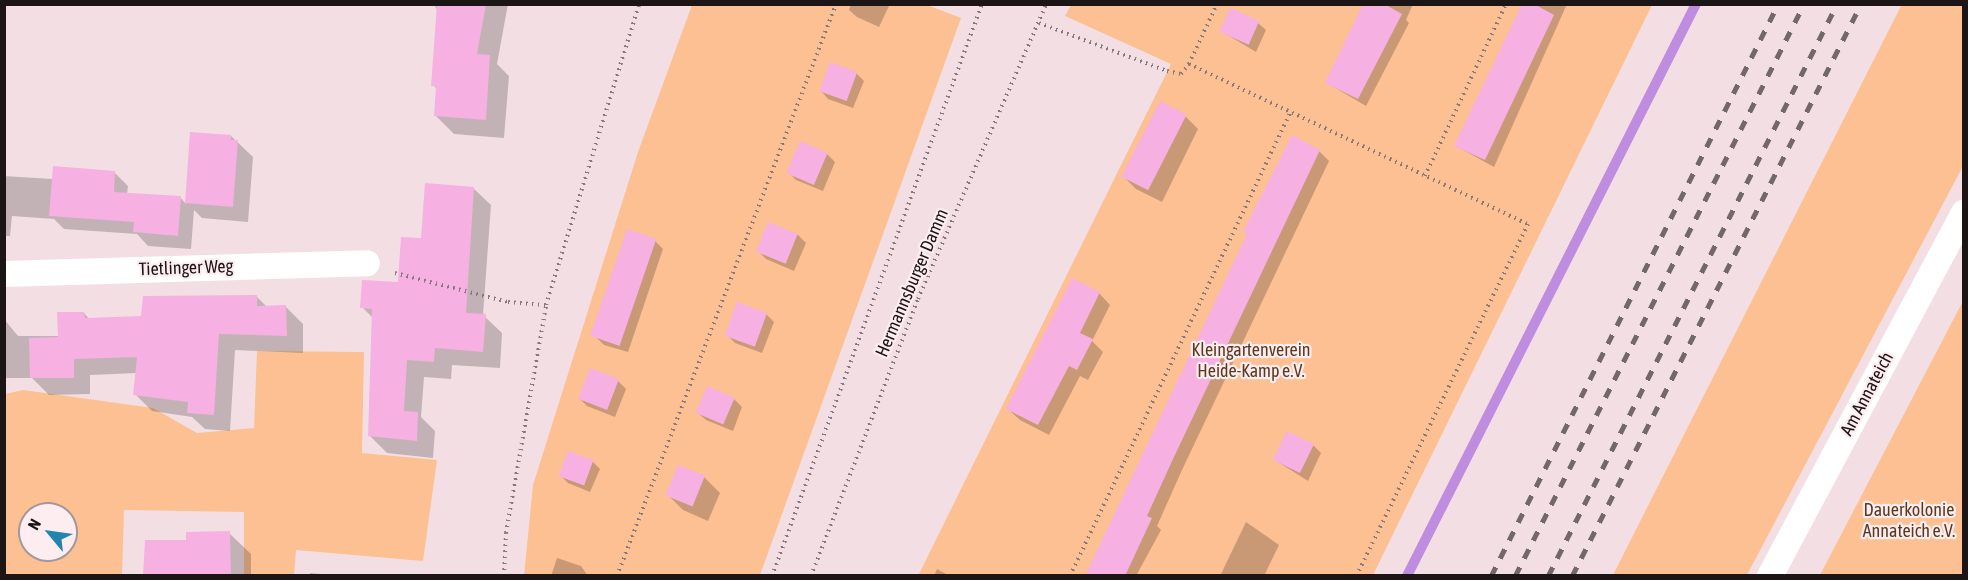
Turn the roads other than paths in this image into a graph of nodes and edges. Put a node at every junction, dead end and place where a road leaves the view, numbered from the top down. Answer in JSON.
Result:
{"nodes":[{"id":1,"x":1964,"y":213,"type":"edge"},
{"id":2,"x":367,"y":263,"type":"road end"},
{"id":3,"x":4,"y":274,"type":"edge"},
{"id":4,"x":1770,"y":576,"type":"edge"}],
"edges":[{"from":1,"to":4,"type":"street","name":"Am Annateich"},
{"from":2,"to":3,"type":"street","name":"Tietlinger Weg"}]}
